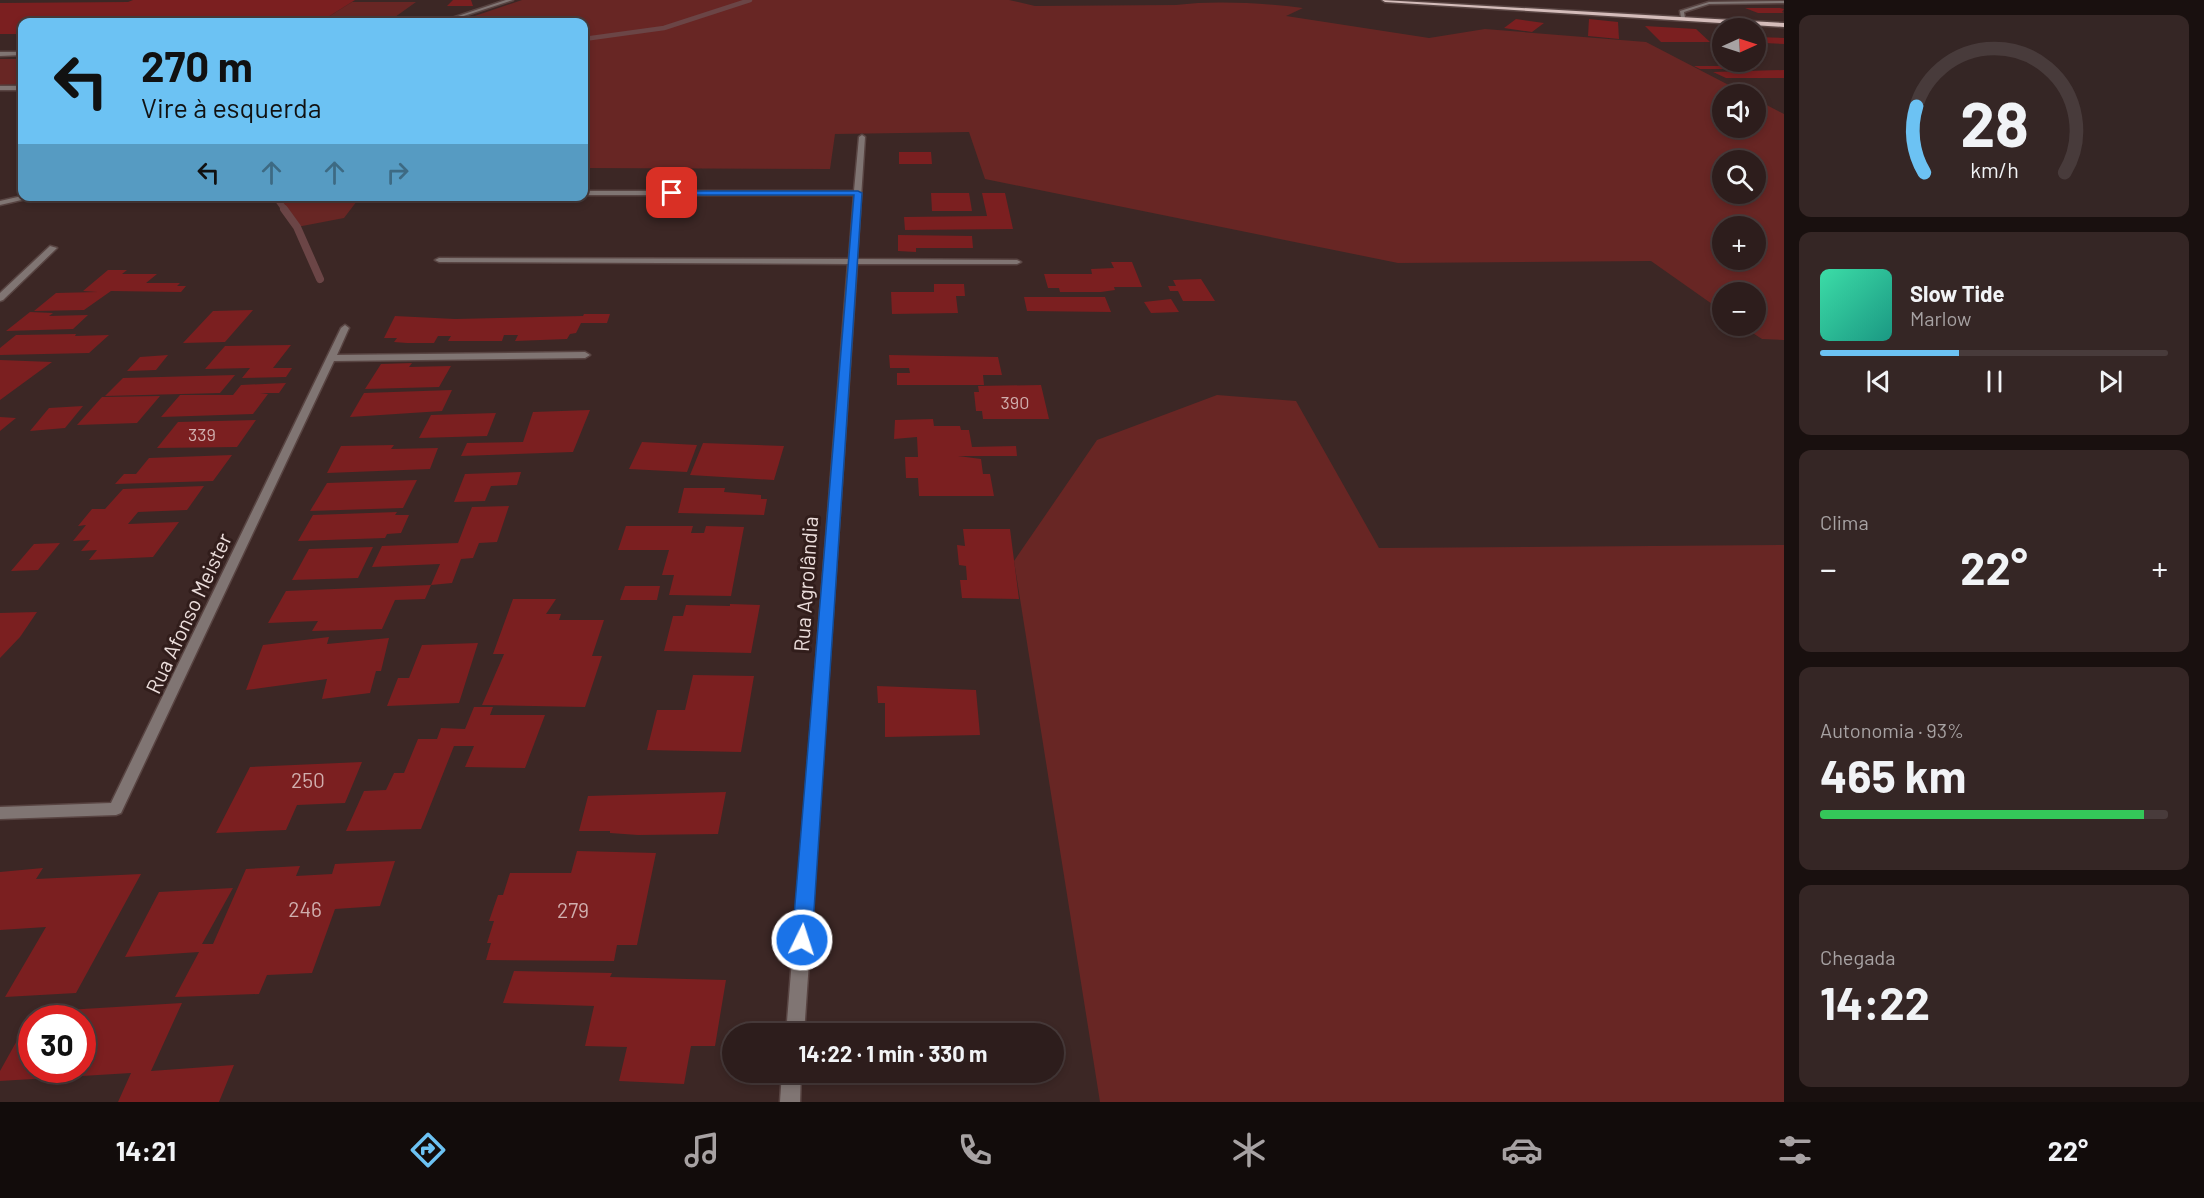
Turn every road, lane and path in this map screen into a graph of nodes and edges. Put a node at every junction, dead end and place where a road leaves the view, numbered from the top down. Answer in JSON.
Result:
{"nodes":[{"id":1,"x":511,"y":0,"type":"edge"},
{"id":2,"x":1385,"y":0,"type":"edge"},
{"id":3,"x":1784,"y":2,"type":"edge"},
{"id":4,"x":455,"y":18,"type":"edge"},
{"id":5,"x":1683,"y":18,"type":"junction"},
{"id":6,"x":1784,"y":25,"type":"edge"},
{"id":7,"x":0,"y":54,"type":"edge"},
{"id":8,"x":18,"y":54,"type":"edge"},
{"id":9,"x":0,"y":88,"type":"edge"},
{"id":10,"x":18,"y":88,"type":"edge"},
{"id":11,"x":862,"y":137,"type":"dead end"},
{"id":12,"x":588,"y":193,"type":"edge"},
{"id":13,"x":858,"y":193,"type":"junction"},
{"id":14,"x":18,"y":200,"type":"edge"},
{"id":15,"x":0,"y":203,"type":"edge"},
{"id":16,"x":53,"y":248,"type":"dead end"},
{"id":17,"x":440,"y":260,"type":"dead end"},
{"id":18,"x":852,"y":261,"type":"junction"},
{"id":19,"x":1017,"y":262,"type":"dead end"},
{"id":20,"x":0,"y":298,"type":"edge"},
{"id":21,"x":345,"y":328,"type":"dead end"},
{"id":22,"x":585,"y":355,"type":"dead end"},
{"id":23,"x":331,"y":358,"type":"junction"},
{"id":24,"x":0,"y":813,"type":"edge"},
{"id":25,"x":796,"y":1023,"type":"edge"},
{"id":26,"x":791,"y":1083,"type":"edge"},
{"id":27,"x":790,"y":1102,"type":"edge"}],
"edges":[{"from":1,"to":4,"type":"street"},
{"from":2,"to":5,"type":"main road"},
{"from":3,"to":5,"type":"street"},
{"from":5,"to":6,"type":"main road"},
{"from":7,"to":8,"type":"street"},
{"from":9,"to":10,"type":"street"},
{"from":11,"to":13,"type":"street","name":"Rua Agrolândia"},
{"from":12,"to":13,"type":"street"},
{"from":13,"to":18,"type":"street","name":"Rua Agrolândia"},
{"from":14,"to":15,"type":"street"},
{"from":16,"to":20,"type":"street"},
{"from":17,"to":18,"type":"street"},
{"from":18,"to":19,"type":"street"},
{"from":18,"to":25,"type":"street","name":"Rua Agrolândia"},
{"from":21,"to":23,"type":"street","name":"Rua Afonso Meister"},
{"from":22,"to":23,"type":"street"},
{"from":23,"to":24,"type":"street","name":"Rua Afonso Meister"},
{"from":26,"to":27,"type":"street"}]}
